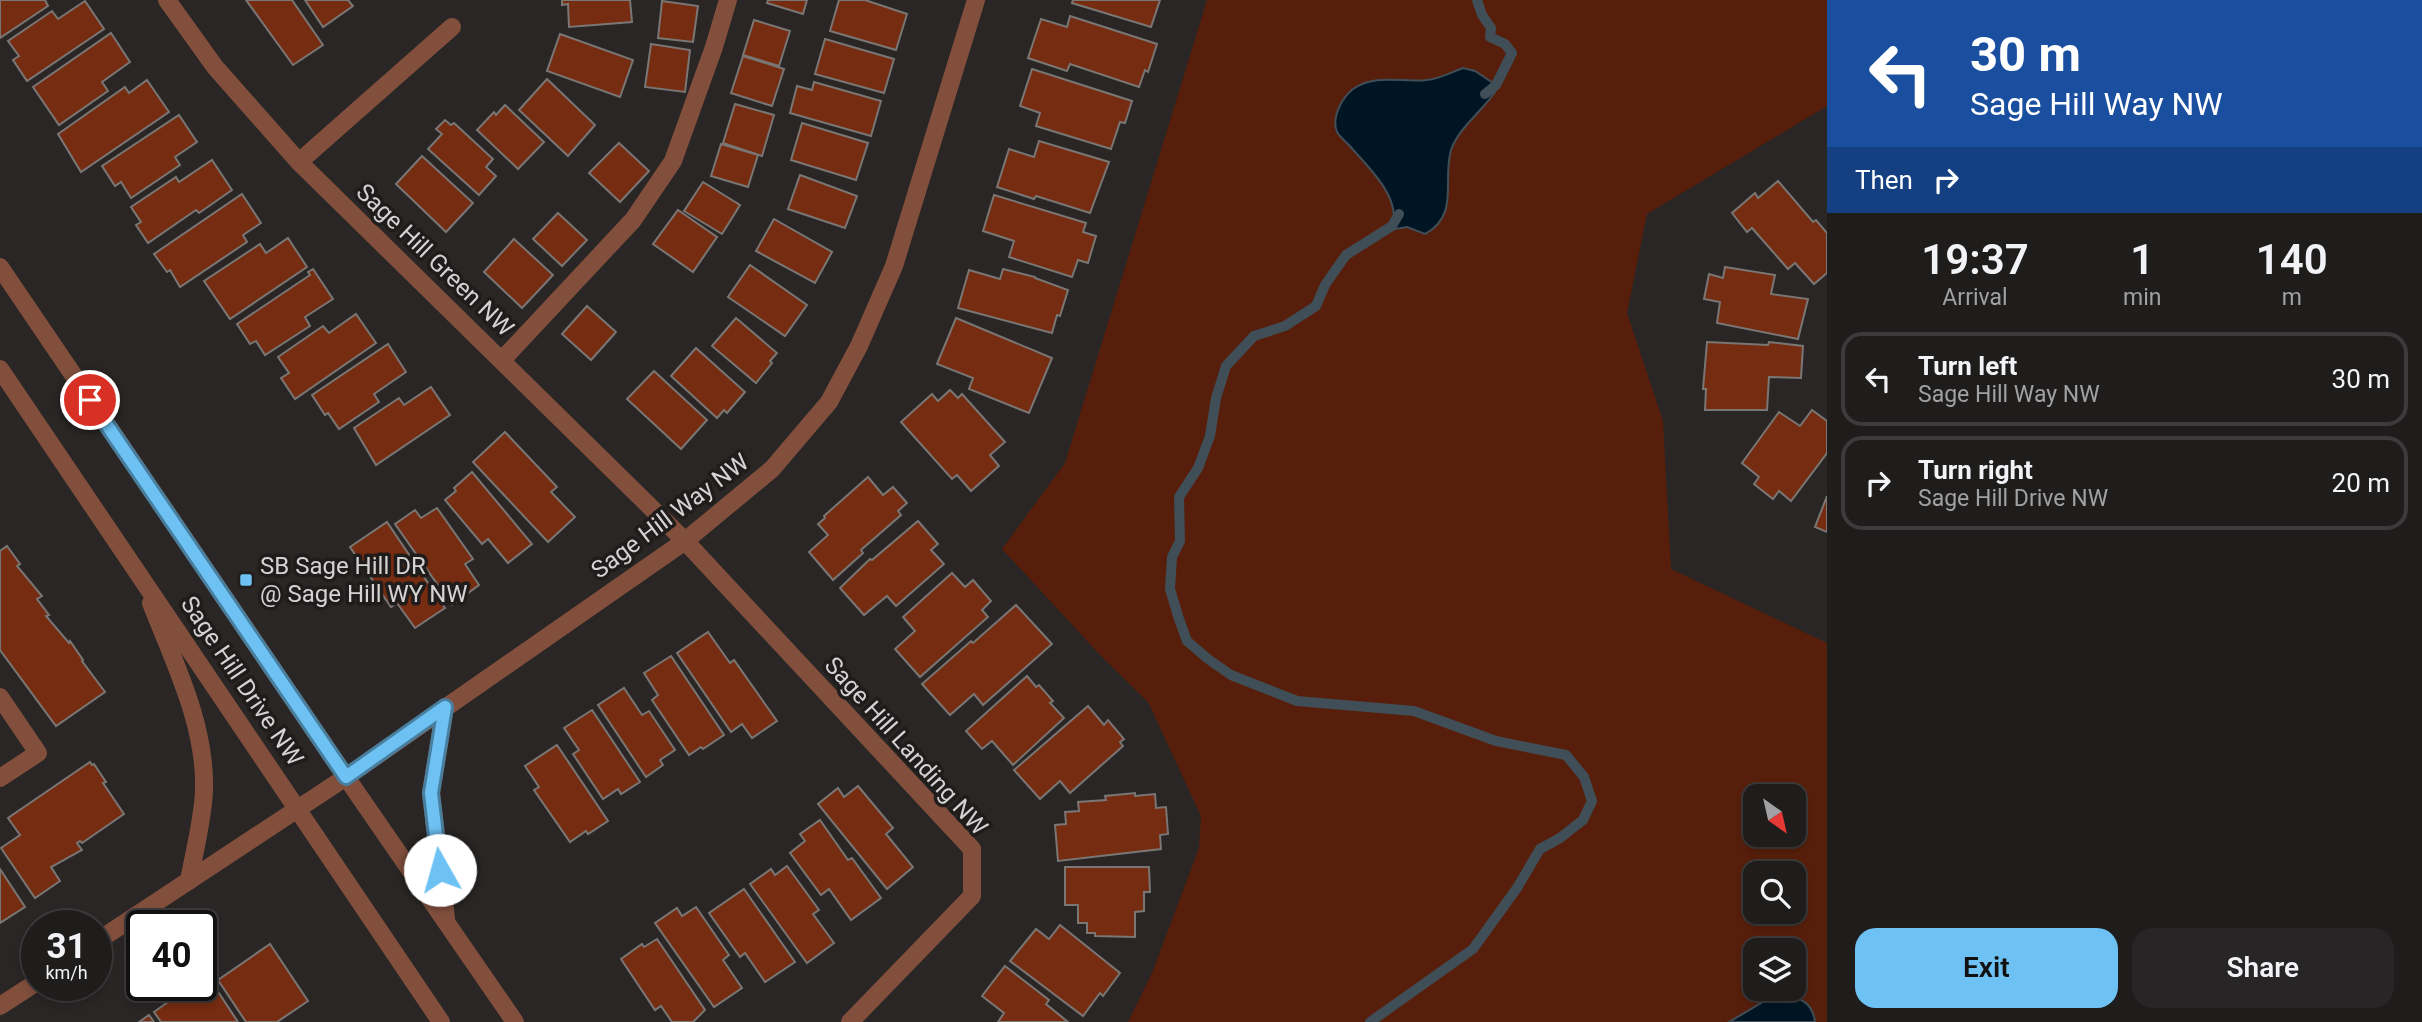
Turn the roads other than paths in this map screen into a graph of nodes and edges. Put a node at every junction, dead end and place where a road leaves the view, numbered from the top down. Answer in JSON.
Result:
{"nodes":[{"id":1,"x":167,"y":0,"type":"edge"},
{"id":2,"x":728,"y":0,"type":"edge"},
{"id":3,"x":976,"y":0,"type":"edge"},
{"id":4,"x":452,"y":27,"type":"dead end"},
{"id":5,"x":299,"y":162,"type":"junction"},
{"id":6,"x":0,"y":267,"type":"edge"},
{"id":7,"x":502,"y":360,"type":"junction"},
{"id":8,"x":0,"y":369,"type":"edge"},
{"id":9,"x":685,"y":541,"type":"junction"},
{"id":10,"x":140,"y":574,"type":"junction"},
{"id":11,"x":0,"y":697,"type":"edge"},
{"id":12,"x":445,"y":707,"type":"junction"},
{"id":13,"x":346,"y":777,"type":"junction"},
{"id":14,"x":0,"y":778,"type":"edge"},
{"id":15,"x":298,"y":808,"type":"junction"},
{"id":16,"x":188,"y":881,"type":"junction"},
{"id":17,"x":447,"y":922,"type":"junction"},
{"id":18,"x":112,"y":931,"type":"edge"},
{"id":19,"x":21,"y":992,"type":"edge"},
{"id":20,"x":0,"y":1006,"type":"edge"},
{"id":21,"x":441,"y":1022,"type":"edge"},
{"id":22,"x":515,"y":1022,"type":"edge"},
{"id":23,"x":850,"y":1022,"type":"edge"}],
"edges":[{"from":1,"to":5,"type":"street","name":"Sage Hill Green NW"},
{"from":2,"to":7,"type":"street"},
{"from":3,"to":9,"type":"street","name":"Sage Hill Way NW"},
{"from":4,"to":5,"type":"street"},
{"from":5,"to":7,"type":"street","name":"Sage Hill Green NW"},
{"from":6,"to":13,"type":"street","name":"Sage Hill Drive NW"},
{"from":7,"to":9,"type":"street","name":"Sage Hill Green NW"},
{"from":8,"to":10,"type":"street","name":"Sage Hill Drive NW"},
{"from":9,"to":12,"type":"street","name":"Sage Hill Way NW"},
{"from":9,"to":23,"type":"street","name":"Sage Hill Landing NW"},
{"from":10,"to":15,"type":"street","name":"Sage Hill Drive NW"},
{"from":10,"to":16,"type":"street"},
{"from":11,"to":14,"type":"street"},
{"from":12,"to":13,"type":"street","name":"Sage Hill Way NW"},
{"from":12,"to":17,"type":"street"},
{"from":13,"to":15,"type":"street","name":"Sage Hill Way NW"},
{"from":13,"to":17,"type":"street","name":"Sage Hill Drive NW"},
{"from":15,"to":16,"type":"street","name":"Sage Hill Way NW"},
{"from":15,"to":21,"type":"street","name":"Sage Hill Drive NW"},
{"from":16,"to":18,"type":"street","name":"Sage Hill Way NW"},
{"from":17,"to":22,"type":"street","name":"Sage Hill Drive NW"},
{"from":19,"to":20,"type":"street"}]}
